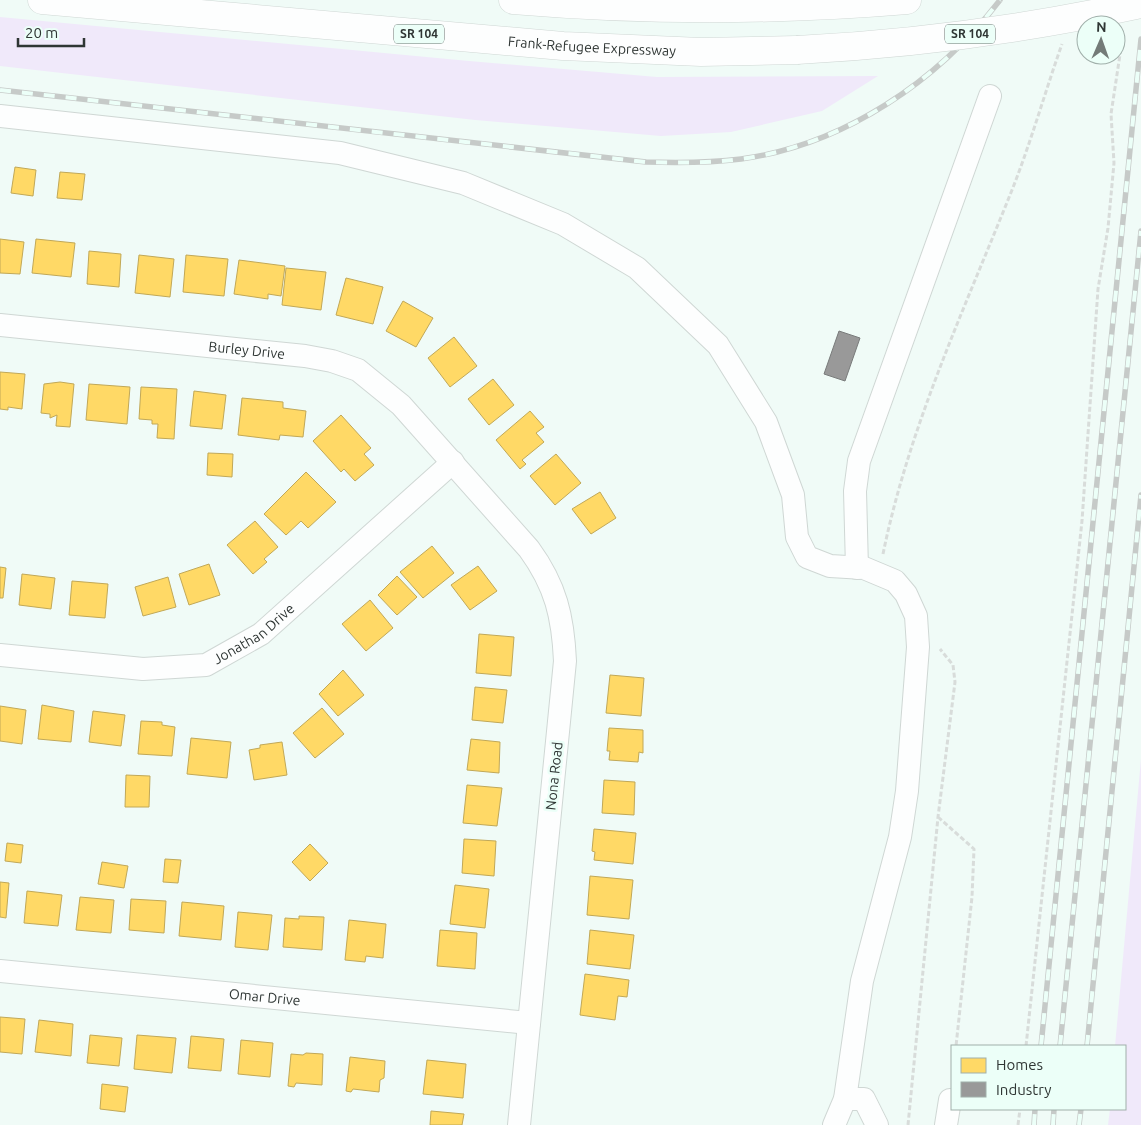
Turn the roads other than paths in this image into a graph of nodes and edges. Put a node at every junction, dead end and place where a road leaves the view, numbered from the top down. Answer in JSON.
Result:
{"nodes":[{"id":1,"x":42,"y":0,"type":"edge"},
{"id":2,"x":513,"y":0,"type":"edge"},
{"id":3,"x":907,"y":0,"type":"edge"},
{"id":4,"x":1141,"y":4,"type":"edge"},
{"id":5,"x":990,"y":96,"type":"dead end"},
{"id":6,"x":0,"y":116,"type":"edge"},
{"id":7,"x":0,"y":325,"type":"edge"},
{"id":8,"x":453,"y":462,"type":"junction"},
{"id":9,"x":856,"y":568,"type":"junction"},
{"id":10,"x":0,"y":655,"type":"edge"},
{"id":11,"x":0,"y":971,"type":"edge"},
{"id":12,"x":529,"y":1023,"type":"junction"},
{"id":13,"x":845,"y":1099,"type":"junction"},
{"id":14,"x":950,"y":1100,"type":"dead end"},
{"id":15,"x":519,"y":1125,"type":"edge"},
{"id":16,"x":834,"y":1125,"type":"edge"},
{"id":17,"x":877,"y":1125,"type":"edge"},
{"id":18,"x":946,"y":1125,"type":"edge"}],
"edges":[{"from":1,"to":4,"type":"highway","name":"Frank-Refugee Expressway","number":"SR 104","bridge":true},
{"from":2,"to":3,"type":"highway"},
{"from":5,"to":9,"type":"street"},
{"from":6,"to":9,"type":"street"},
{"from":7,"to":8,"type":"street","name":"Burley Drive"},
{"from":8,"to":10,"type":"street","name":"Jonathan Drive"},
{"from":8,"to":12,"type":"street","name":"Nona Road"},
{"from":9,"to":13,"type":"street"},
{"from":11,"to":12,"type":"street","name":"Omar Drive"},
{"from":12,"to":15,"type":"street","name":"Nona Road"},
{"from":13,"to":16,"type":"street"},
{"from":13,"to":17,"type":"street"},
{"from":14,"to":18,"type":"street"}]}
